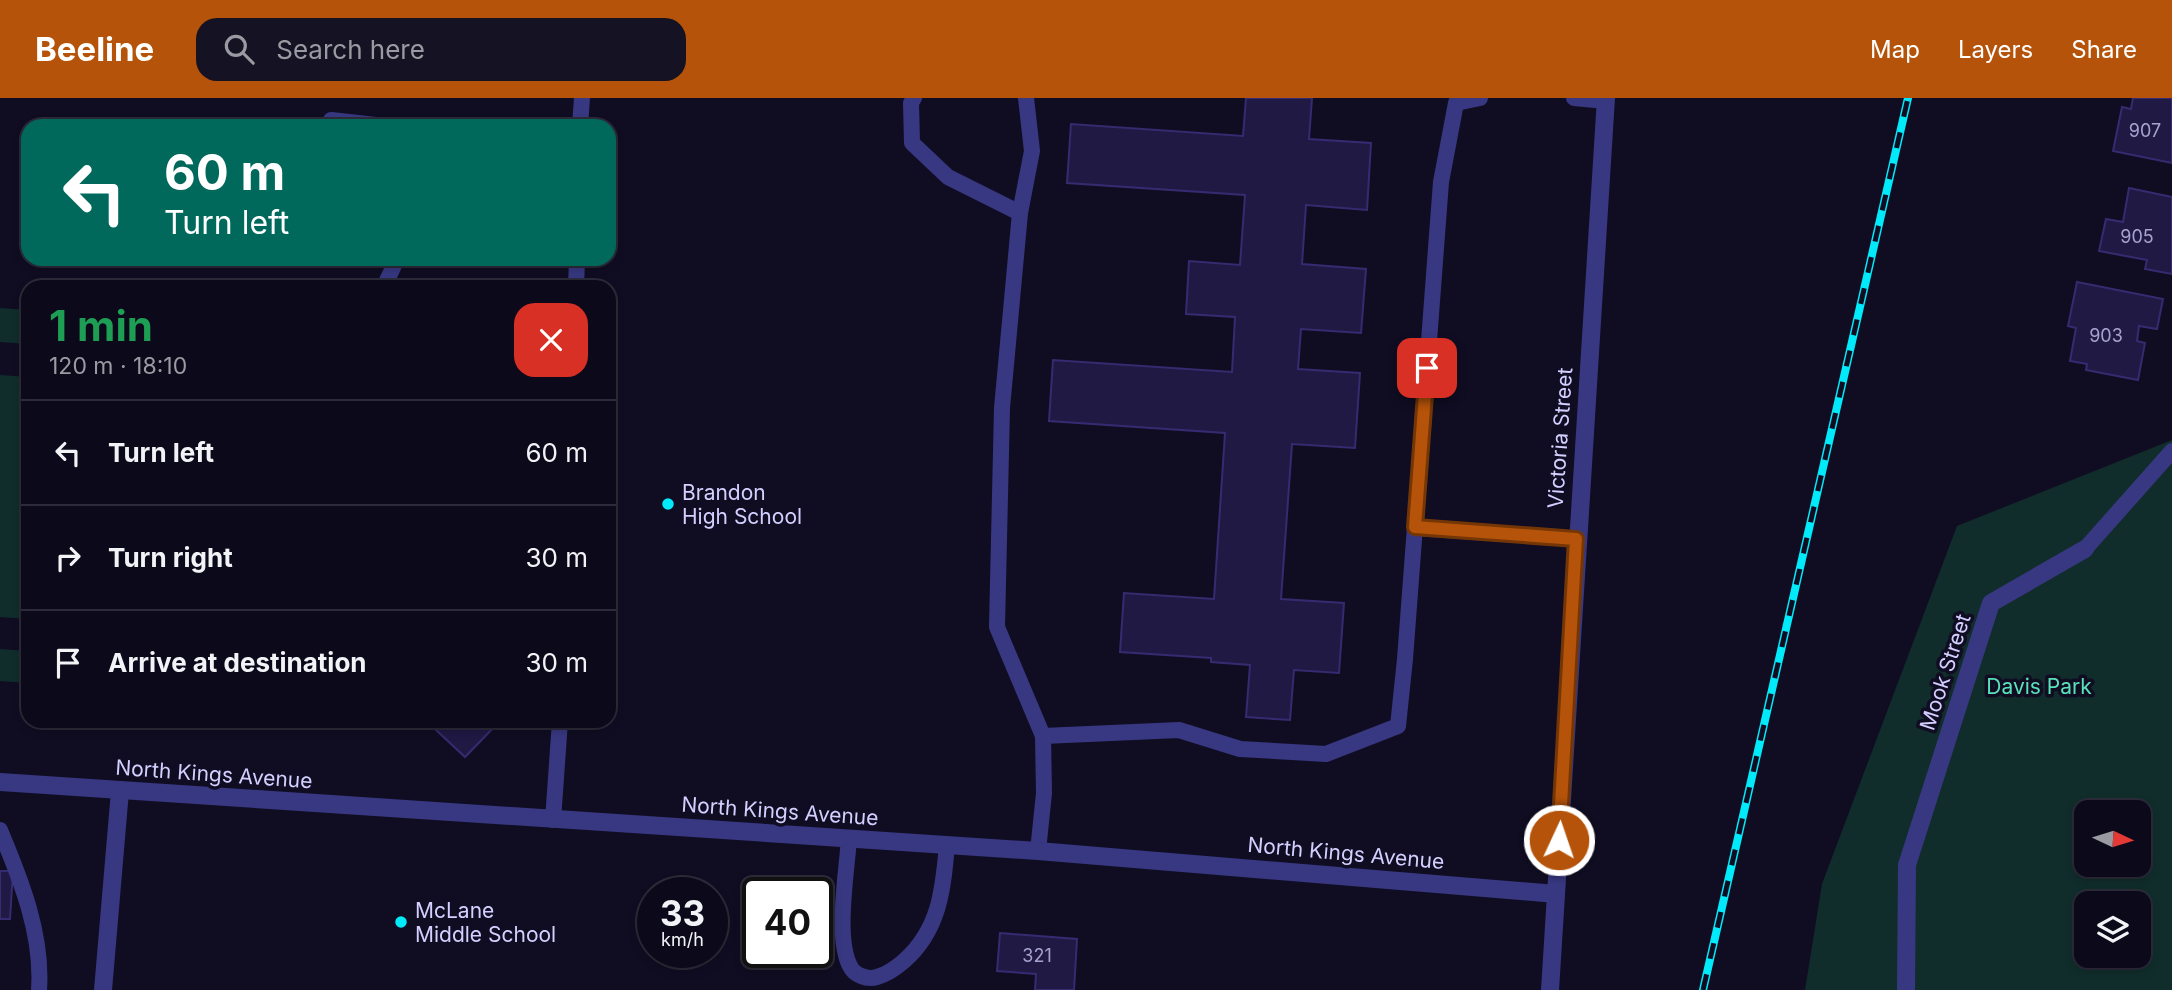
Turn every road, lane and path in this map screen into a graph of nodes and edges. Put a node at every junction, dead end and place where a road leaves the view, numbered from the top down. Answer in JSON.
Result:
{"nodes":[{"id":1,"x":582,"y":98,"type":"edge"},
{"id":2,"x":914,"y":98,"type":"edge"},
{"id":3,"x":1026,"y":98,"type":"edge"},
{"id":4,"x":1480,"y":98,"type":"edge"},
{"id":5,"x":1573,"y":98,"type":"edge"},
{"id":6,"x":1606,"y":99,"type":"edge"},
{"id":7,"x":580,"y":119,"type":"edge"},
{"id":8,"x":1020,"y":213,"type":"junction"},
{"id":9,"x":2172,"y":451,"type":"edge"},
{"id":10,"x":1415,"y":527,"type":"junction"},
{"id":11,"x":1576,"y":539,"type":"junction"},
{"id":12,"x":2085,"y":549,"type":"joint"},
{"id":13,"x":559,"y":728,"type":"edge"},
{"id":14,"x":1043,"y":736,"type":"junction"},
{"id":15,"x":0,"y":782,"type":"edge"},
{"id":16,"x":120,"y":791,"type":"junction"},
{"id":17,"x":552,"y":820,"type":"junction"},
{"id":18,"x":0,"y":830,"type":"edge"},
{"id":19,"x":849,"y":838,"type":"junction"},
{"id":20,"x":947,"y":845,"type":"junction"},
{"id":21,"x":1038,"y":851,"type":"junction"},
{"id":22,"x":1556,"y":894,"type":"junction"},
{"id":23,"x":39,"y":990,"type":"edge"},
{"id":24,"x":103,"y":990,"type":"edge"},
{"id":25,"x":1550,"y":990,"type":"edge"},
{"id":26,"x":1906,"y":990,"type":"edge"}],
"edges":[{"from":1,"to":7,"type":"lane"},
{"from":2,"to":8,"type":"lane"},
{"from":3,"to":8,"type":"lane"},
{"from":4,"to":10,"type":"lane"},
{"from":5,"to":6,"type":"lane"},
{"from":6,"to":11,"type":"street","name":"Victoria Street"},
{"from":8,"to":14,"type":"lane"},
{"from":9,"to":12,"type":"lane","name":"Mook Street"},
{"from":10,"to":11,"type":"lane"},
{"from":10,"to":14,"type":"lane"},
{"from":11,"to":22,"type":"street","name":"Victoria Street"},
{"from":12,"to":26,"type":"street","name":"Mook Street"},
{"from":13,"to":17,"type":"lane"},
{"from":14,"to":21,"type":"lane"},
{"from":15,"to":16,"type":"street","name":"North Kings Avenue"},
{"from":16,"to":17,"type":"street","name":"North Kings Avenue"},
{"from":16,"to":24,"type":"street"},
{"from":17,"to":19,"type":"street","name":"North Kings Avenue"},
{"from":18,"to":23,"type":"lane"},
{"from":19,"to":20,"type":"street","name":"North Kings Avenue"},
{"from":19,"to":20,"type":"lane"},
{"from":20,"to":21,"type":"street","name":"North Kings Avenue"},
{"from":21,"to":22,"type":"street","name":"North Kings Avenue"},
{"from":22,"to":25,"type":"street","name":"Victoria Street"}]}
